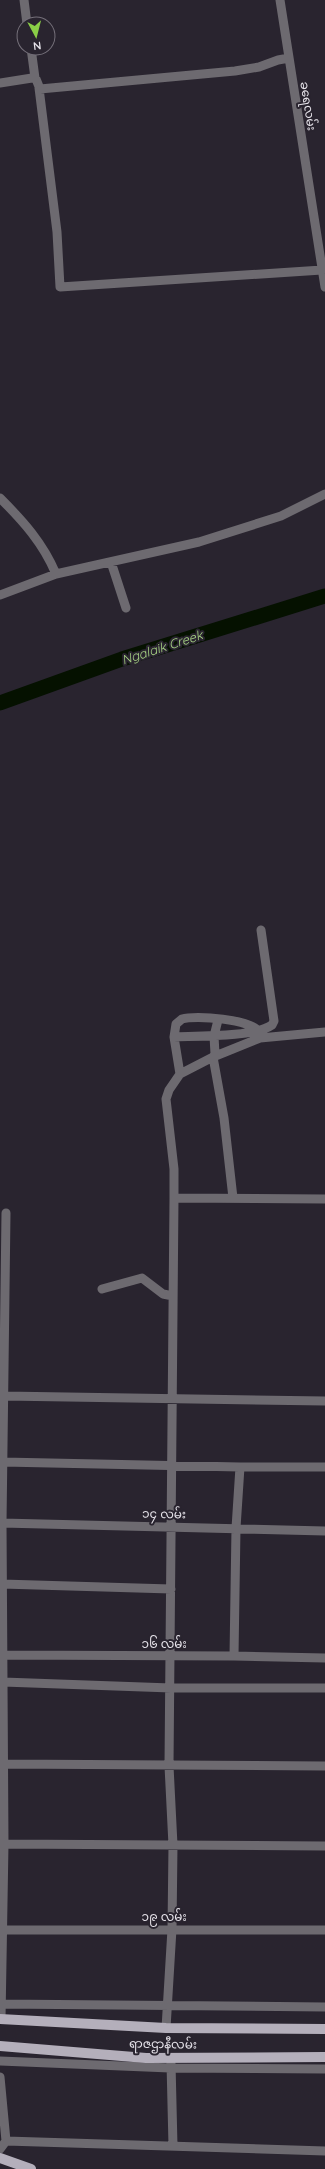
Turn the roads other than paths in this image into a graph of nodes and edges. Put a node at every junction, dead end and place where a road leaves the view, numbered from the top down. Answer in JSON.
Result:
{"nodes":[{"id":1,"x":24,"y":0,"type":"edge"},
{"id":2,"x":280,"y":0,"type":"edge"},
{"id":3,"x":26,"y":16,"type":"edge"},
{"id":4,"x":32,"y":56,"type":"edge"},
{"id":5,"x":289,"y":58,"type":"junction"},
{"id":6,"x":35,"y":78,"type":"junction"},
{"id":7,"x":0,"y":83,"type":"edge"},
{"id":8,"x":39,"y":88,"type":"junction"},
{"id":9,"x":322,"y":270,"type":"junction"},
{"id":10,"x":325,"y":287,"type":"edge"},
{"id":11,"x":325,"y":494,"type":"edge"},
{"id":12,"x":0,"y":498,"type":"edge"},
{"id":13,"x":111,"y":562,"type":"junction"},
{"id":14,"x":56,"y":574,"type":"junction"},
{"id":15,"x":0,"y":595,"type":"edge"},
{"id":16,"x":126,"y":608,"type":"dead end"},
{"id":17,"x":261,"y":930,"type":"dead end"},
{"id":18,"x":218,"y":1020,"type":"junction"},
{"id":19,"x":325,"y":1032,"type":"edge"},
{"id":20,"x":259,"y":1034,"type":"junction"},
{"id":21,"x":214,"y":1036,"type":"junction"},
{"id":22,"x":174,"y":1037,"type":"junction"},
{"id":23,"x":213,"y":1057,"type":"junction"},
{"id":24,"x":180,"y":1074,"type":"junction"},
{"id":25,"x":174,"y":1198,"type":"junction"},
{"id":26,"x":233,"y":1198,"type":"junction"},
{"id":27,"x":325,"y":1199,"type":"edge"},
{"id":28,"x":6,"y":1213,"type":"dead end"},
{"id":29,"x":102,"y":1289,"type":"dead end"},
{"id":30,"x":173,"y":1296,"type":"junction"},
{"id":31,"x":4,"y":1396,"type":"junction"},
{"id":32,"x":174,"y":1399,"type":"junction"},
{"id":33,"x":325,"y":1401,"type":"edge"},
{"id":34,"x":3,"y":1462,"type":"junction"},
{"id":35,"x":173,"y":1465,"type":"junction"},
{"id":36,"x":240,"y":1467,"type":"junction"},
{"id":37,"x":325,"y":1467,"type":"edge"},
{"id":38,"x":2,"y":1523,"type":"junction"},
{"id":39,"x":172,"y":1526,"type":"junction"},
{"id":40,"x":236,"y":1528,"type":"junction"},
{"id":41,"x":325,"y":1531,"type":"edge"},
{"id":42,"x":2,"y":1584,"type":"junction"},
{"id":43,"x":170,"y":1589,"type":"junction"},
{"id":44,"x":4,"y":1655,"type":"junction"},
{"id":45,"x":170,"y":1656,"type":"junction"},
{"id":46,"x":234,"y":1656,"type":"junction"},
{"id":47,"x":325,"y":1658,"type":"edge"},
{"id":48,"x":3,"y":1682,"type":"junction"},
{"id":49,"x":171,"y":1688,"type":"junction"},
{"id":50,"x":325,"y":1688,"type":"edge"},
{"id":51,"x":3,"y":1764,"type":"junction"},
{"id":52,"x":169,"y":1766,"type":"junction"},
{"id":53,"x":325,"y":1766,"type":"edge"},
{"id":54,"x":4,"y":1844,"type":"junction"},
{"id":55,"x":173,"y":1845,"type":"junction"},
{"id":56,"x":325,"y":1846,"type":"edge"},
{"id":57,"x":172,"y":1929,"type":"junction"},
{"id":58,"x":3,"y":1930,"type":"junction"},
{"id":59,"x":325,"y":1930,"type":"edge"},
{"id":60,"x":1,"y":2004,"type":"junction"},
{"id":61,"x":167,"y":2006,"type":"junction"},
{"id":62,"x":325,"y":2007,"type":"edge"},
{"id":63,"x":1,"y":2019,"type":"edge"},
{"id":64,"x":166,"y":2028,"type":"junction"},
{"id":65,"x":325,"y":2029,"type":"edge"},
{"id":66,"x":0,"y":2046,"type":"edge"},
{"id":67,"x":325,"y":2057,"type":"edge"},
{"id":68,"x":171,"y":2058,"type":"junction"},
{"id":69,"x":0,"y":2061,"type":"edge"},
{"id":70,"x":170,"y":2068,"type":"junction"},
{"id":71,"x":325,"y":2069,"type":"edge"},
{"id":72,"x":0,"y":2077,"type":"edge"},
{"id":73,"x":6,"y":2141,"type":"junction"},
{"id":74,"x":173,"y":2146,"type":"junction"},
{"id":75,"x":0,"y":2149,"type":"edge"},
{"id":76,"x":325,"y":2151,"type":"edge"},
{"id":77,"x":0,"y":2158,"type":"edge"},
{"id":78,"x":31,"y":2169,"type":"edge"}],
"edges":[{"from":1,"to":3,"type":"street"},
{"from":2,"to":5,"type":"street","name":"ခရေလမ်း"},
{"from":4,"to":6,"type":"street"},
{"from":5,"to":8,"type":"street"},
{"from":5,"to":9,"type":"street","name":"ခရေလမ်း"},
{"from":6,"to":7,"type":"street"},
{"from":6,"to":8,"type":"street"},
{"from":8,"to":9,"type":"street"},
{"from":9,"to":10,"type":"street","name":"ခရေလမ်း"},
{"from":11,"to":13,"type":"street"},
{"from":12,"to":14,"type":"street"},
{"from":13,"to":14,"type":"street"},
{"from":13,"to":16,"type":"street"},
{"from":14,"to":15,"type":"street"},
{"from":17,"to":20,"type":"street"},
{"from":18,"to":20,"type":"street"},
{"from":18,"to":21,"type":"street"},
{"from":18,"to":22,"type":"street"},
{"from":19,"to":20,"type":"street"},
{"from":20,"to":21,"type":"street"},
{"from":20,"to":23,"type":"street"},
{"from":21,"to":22,"type":"street"},
{"from":21,"to":23,"type":"street"},
{"from":22,"to":24,"type":"street"},
{"from":23,"to":24,"type":"street"},
{"from":23,"to":26,"type":"street"},
{"from":24,"to":25,"type":"street"},
{"from":25,"to":26,"type":"street"},
{"from":25,"to":30,"type":"street"},
{"from":26,"to":27,"type":"street"},
{"from":28,"to":31,"type":"street"},
{"from":29,"to":30,"type":"street"},
{"from":30,"to":32,"type":"street"},
{"from":31,"to":32,"type":"street"},
{"from":31,"to":34,"type":"street"},
{"from":32,"to":33,"type":"street"},
{"from":32,"to":35,"type":"street"},
{"from":34,"to":35,"type":"street"},
{"from":34,"to":38,"type":"street"},
{"from":35,"to":36,"type":"street"},
{"from":35,"to":39,"type":"street"},
{"from":36,"to":37,"type":"street"},
{"from":36,"to":40,"type":"street"},
{"from":38,"to":39,"type":"street","name":"၁၄ လမ်း"},
{"from":38,"to":42,"type":"street"},
{"from":39,"to":40,"type":"street","name":"၁၄ လမ်း"},
{"from":39,"to":43,"type":"street"},
{"from":40,"to":41,"type":"street","name":"၁၄ လမ်း"},
{"from":40,"to":46,"type":"street"},
{"from":42,"to":43,"type":"street"},
{"from":42,"to":44,"type":"street"},
{"from":43,"to":45,"type":"street"},
{"from":44,"to":45,"type":"street","name":"၁၆ လမ်း"},
{"from":44,"to":48,"type":"street"},
{"from":45,"to":46,"type":"street","name":"၁၆ လမ်း"},
{"from":45,"to":49,"type":"street"},
{"from":46,"to":47,"type":"street","name":"၁၆ လမ်း"},
{"from":48,"to":49,"type":"street"},
{"from":48,"to":51,"type":"street"},
{"from":49,"to":50,"type":"street"},
{"from":49,"to":52,"type":"street"},
{"from":51,"to":52,"type":"street"},
{"from":51,"to":54,"type":"street"},
{"from":52,"to":53,"type":"street"},
{"from":52,"to":55,"type":"street"},
{"from":54,"to":55,"type":"street"},
{"from":54,"to":58,"type":"street"},
{"from":55,"to":56,"type":"street"},
{"from":55,"to":57,"type":"street"},
{"from":57,"to":58,"type":"street","name":"၁၉ လမ်း"},
{"from":57,"to":59,"type":"street","name":"၁၉ လမ်း"},
{"from":57,"to":61,"type":"street"},
{"from":58,"to":60,"type":"street"},
{"from":60,"to":61,"type":"street"},
{"from":60,"to":63,"type":"street"},
{"from":61,"to":62,"type":"street"},
{"from":61,"to":64,"type":"street"},
{"from":63,"to":64,"type":"main road","name":"ရာဇဌာနီလမ်း"},
{"from":64,"to":65,"type":"main road","name":"ရာဇဌာနီလမ်း"},
{"from":66,"to":68,"type":"main road","name":"ရာဇဌာနီလမ်း"},
{"from":67,"to":68,"type":"main road","name":"ရာဇဌာနီလမ်း"},
{"from":68,"to":70,"type":"street"},
{"from":69,"to":70,"type":"street"},
{"from":70,"to":71,"type":"street"},
{"from":70,"to":74,"type":"street"},
{"from":72,"to":73,"type":"street"},
{"from":73,"to":74,"type":"street"},
{"from":73,"to":75,"type":"street"},
{"from":74,"to":76,"type":"street"},
{"from":77,"to":78,"type":"main road"}]}
